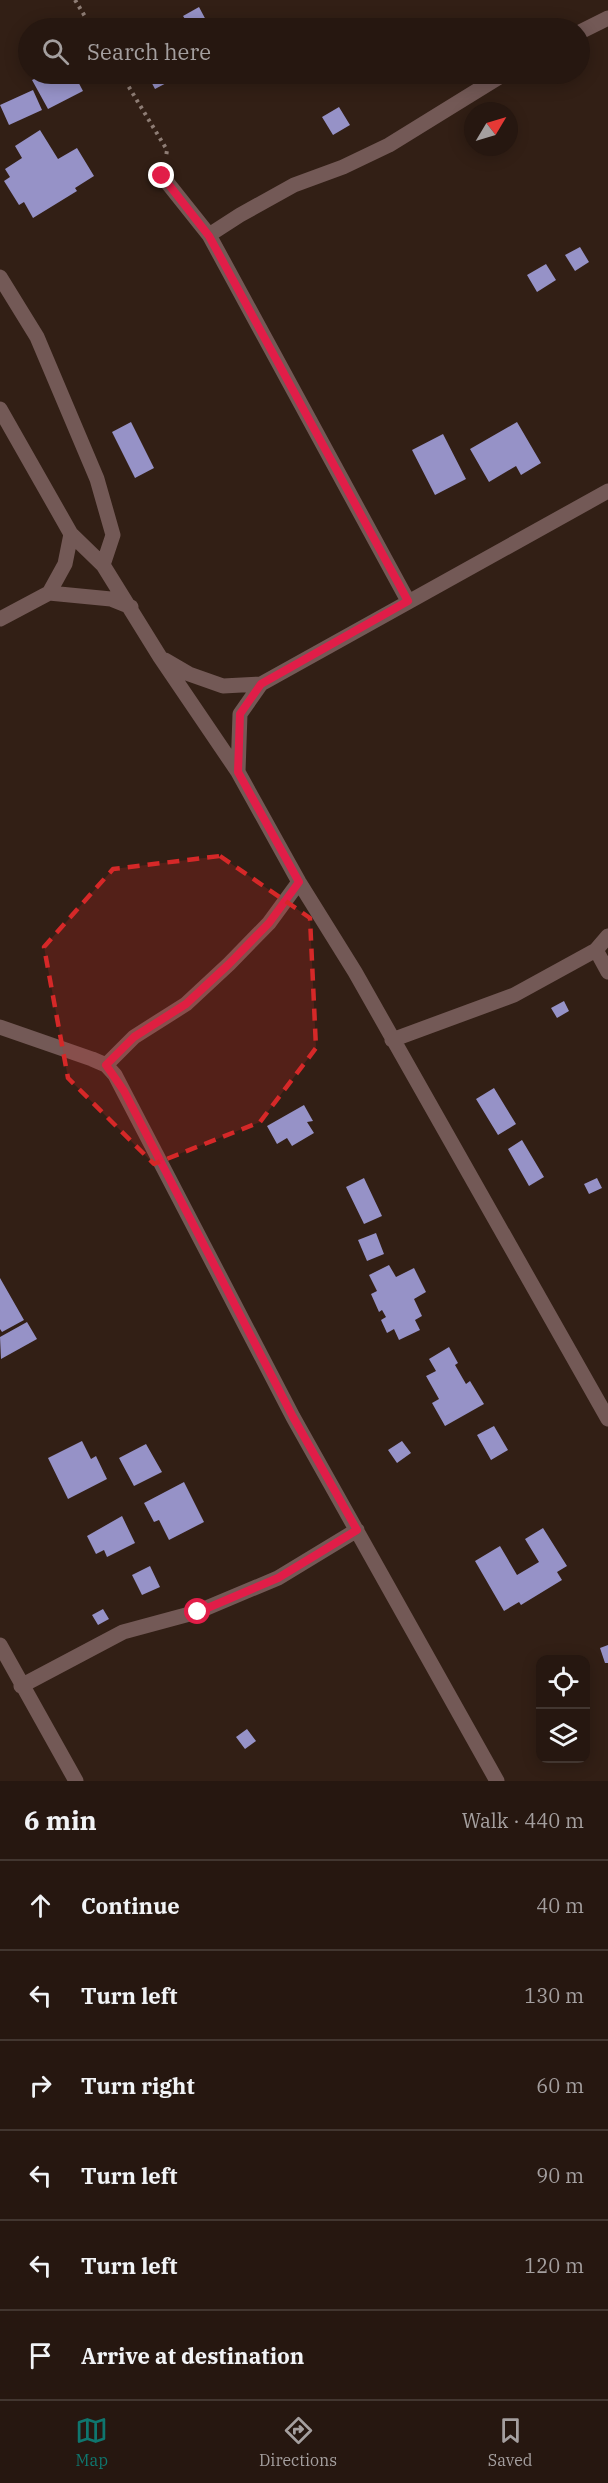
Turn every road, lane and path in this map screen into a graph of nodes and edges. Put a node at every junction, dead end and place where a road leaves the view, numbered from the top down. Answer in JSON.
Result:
{"nodes":[{"id":1,"x":75,"y":0,"type":"edge"},
{"id":2,"x":86,"y":18,"type":"edge"},
{"id":3,"x":608,"y":18,"type":"edge"},
{"id":4,"x":590,"y":27,"type":"edge"},
{"id":5,"x":127,"y":84,"type":"edge"},
{"id":6,"x":488,"y":84,"type":"edge"},
{"id":7,"x":162,"y":176,"type":"joint"},
{"id":8,"x":209,"y":236,"type":"junction"},
{"id":9,"x":0,"y":277,"type":"edge"},
{"id":10,"x":0,"y":409,"type":"edge"},
{"id":11,"x":608,"y":491,"type":"edge"},
{"id":12,"x":71,"y":534,"type":"junction"},
{"id":13,"x":103,"y":565,"type":"junction"},
{"id":14,"x":49,"y":593,"type":"junction"},
{"id":15,"x":408,"y":601,"type":"junction"},
{"id":16,"x":131,"y":608,"type":"junction"},
{"id":17,"x":0,"y":620,"type":"edge"},
{"id":18,"x":160,"y":657,"type":"junction"},
{"id":19,"x":261,"y":684,"type":"junction"},
{"id":20,"x":238,"y":772,"type":"junction"},
{"id":21,"x":299,"y":882,"type":"junction"},
{"id":22,"x":608,"y":936,"type":"edge"},
{"id":23,"x":596,"y":950,"type":"junction"},
{"id":24,"x":608,"y":972,"type":"edge"},
{"id":25,"x":0,"y":1027,"type":"edge"},
{"id":26,"x":392,"y":1040,"type":"junction"},
{"id":27,"x":106,"y":1065,"type":"junction"},
{"id":28,"x":608,"y":1419,"type":"edge"},
{"id":29,"x":357,"y":1530,"type":"junction"},
{"id":30,"x":0,"y":1645,"type":"edge"},
{"id":31,"x":21,"y":1686,"type":"junction"},
{"id":32,"x":76,"y":1781,"type":"edge"},
{"id":33,"x":497,"y":1781,"type":"edge"}],
"edges":[{"from":1,"to":2,"type":"path"},
{"from":3,"to":4,"type":"street"},
{"from":5,"to":7,"type":"path"},
{"from":6,"to":8,"type":"street"},
{"from":7,"to":8,"type":"street"},
{"from":8,"to":15,"type":"street"},
{"from":9,"to":13,"type":"street"},
{"from":10,"to":12,"type":"street"},
{"from":11,"to":15,"type":"street"},
{"from":12,"to":13,"type":"street"},
{"from":12,"to":14,"type":"street"},
{"from":13,"to":16,"type":"street"},
{"from":14,"to":16,"type":"street"},
{"from":14,"to":17,"type":"street"},
{"from":15,"to":19,"type":"street"},
{"from":16,"to":18,"type":"street"},
{"from":18,"to":19,"type":"street"},
{"from":18,"to":20,"type":"street"},
{"from":19,"to":20,"type":"street"},
{"from":20,"to":21,"type":"street"},
{"from":21,"to":26,"type":"street"},
{"from":21,"to":27,"type":"street"},
{"from":22,"to":23,"type":"street"},
{"from":23,"to":24,"type":"street"},
{"from":23,"to":26,"type":"street"},
{"from":25,"to":27,"type":"street"},
{"from":26,"to":28,"type":"street"},
{"from":27,"to":29,"type":"street"},
{"from":29,"to":31,"type":"street"},
{"from":29,"to":33,"type":"street"},
{"from":30,"to":31,"type":"street"},
{"from":31,"to":32,"type":"street"}]}
